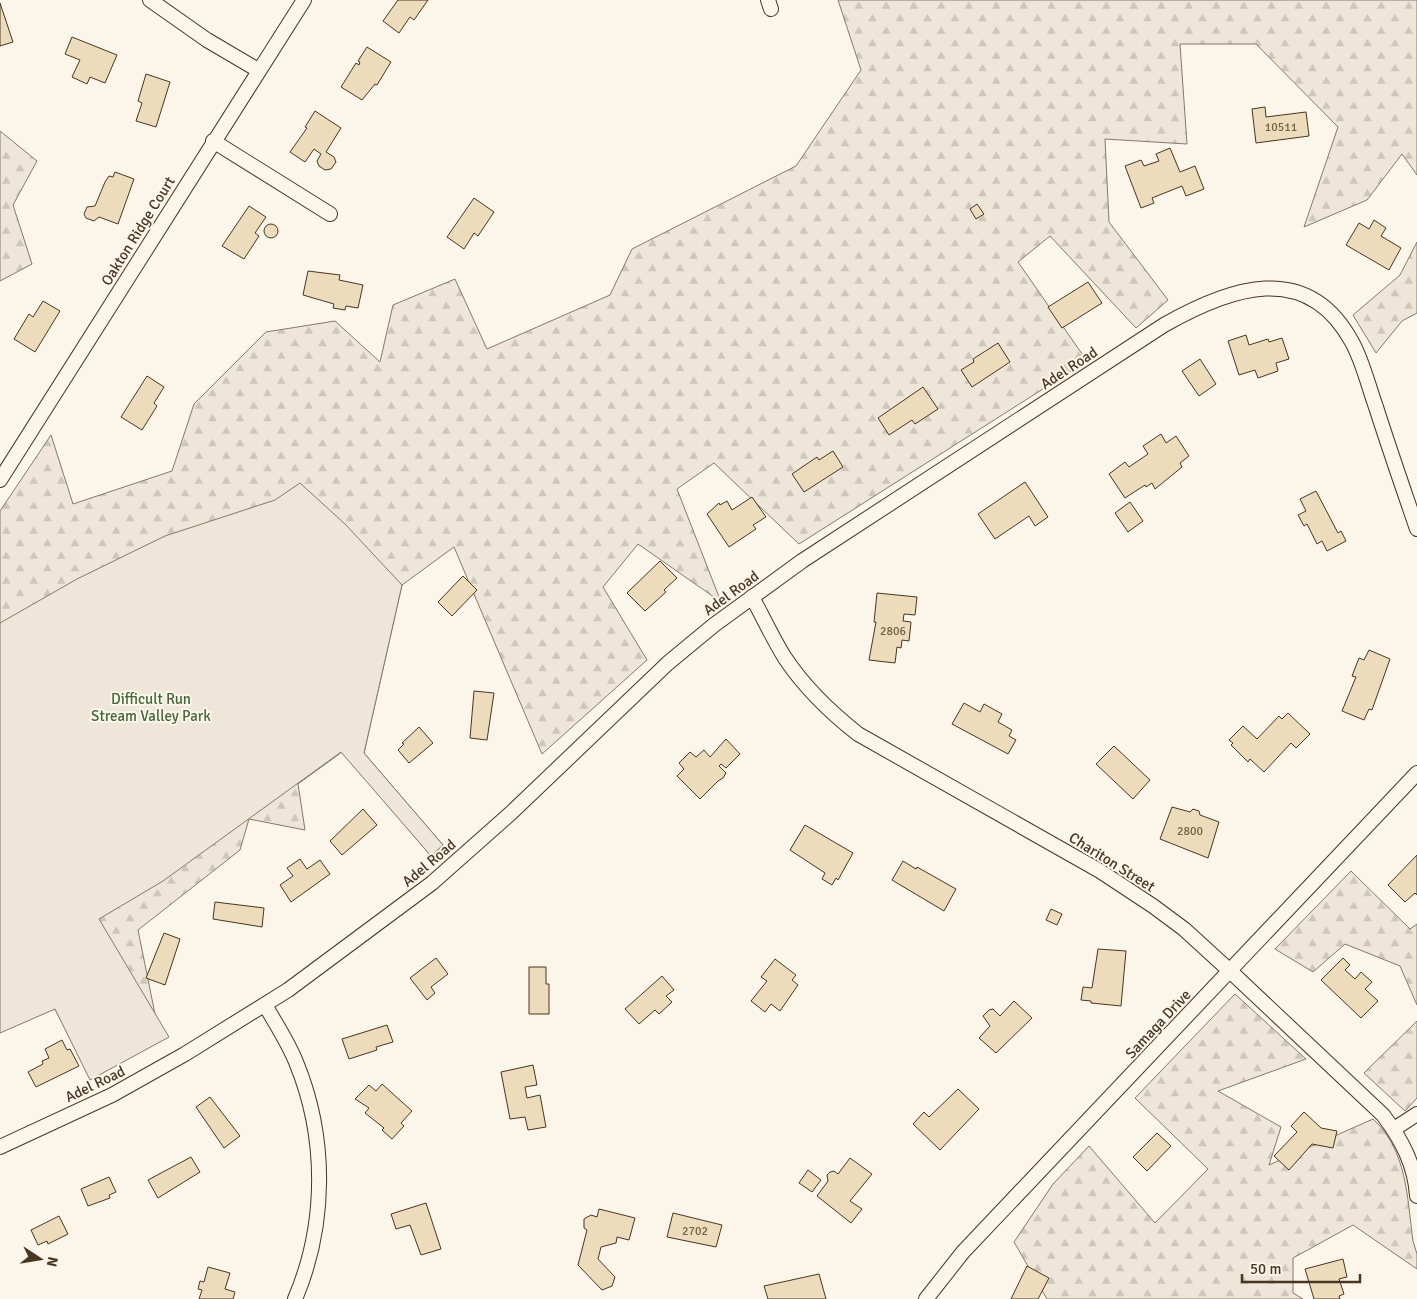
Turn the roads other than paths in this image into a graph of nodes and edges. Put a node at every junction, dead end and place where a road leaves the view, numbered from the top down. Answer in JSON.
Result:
{"nodes":[{"id":1,"x":150,"y":0,"type":"edge"},
{"id":2,"x":304,"y":0,"type":"edge"},
{"id":3,"x":258,"y":70,"type":"junction"},
{"id":4,"x":213,"y":141,"type":"junction"},
{"id":5,"x":330,"y":214,"type":"dead end"},
{"id":6,"x":4,"y":464,"type":"edge"},
{"id":7,"x":0,"y":480,"type":"edge"},
{"id":8,"x":1417,"y":529,"type":"edge"},
{"id":9,"x":752,"y":597,"type":"junction"},
{"id":10,"x":1417,"y":774,"type":"edge"},
{"id":11,"x":1230,"y":970,"type":"junction"},
{"id":12,"x":265,"y":1005,"type":"junction"},
{"id":13,"x":1417,"y":1114,"type":"edge"},
{"id":14,"x":1394,"y":1129,"type":"junction"},
{"id":15,"x":0,"y":1147,"type":"edge"},
{"id":16,"x":1417,"y":1196,"type":"edge"},
{"id":17,"x":295,"y":1299,"type":"edge"},
{"id":18,"x":926,"y":1299,"type":"edge"}],
"edges":[{"from":1,"to":3,"type":"street"},
{"from":2,"to":3,"type":"street","name":"Oakton Ridge Court"},
{"from":3,"to":4,"type":"street","name":"Oakton Ridge Court"},
{"from":4,"to":5,"type":"street"},
{"from":4,"to":6,"type":"street","name":"Oakton Ridge Court"},
{"from":6,"to":7,"type":"street","name":"Oakton Ridge Court"},
{"from":8,"to":9,"type":"street","name":"Adel Road"},
{"from":9,"to":11,"type":"street","name":"Chariton Street"},
{"from":9,"to":12,"type":"street","name":"Adel Road"},
{"from":10,"to":11,"type":"street","name":"Samaga Drive"},
{"from":11,"to":14,"type":"street","name":"Chariton Street"},
{"from":11,"to":18,"type":"street","name":"Samaga Drive"},
{"from":12,"to":15,"type":"street","name":"Adel Road"},
{"from":12,"to":17,"type":"street"},
{"from":13,"to":14,"type":"street"},
{"from":14,"to":16,"type":"street","name":"Chariton Street"}]}
